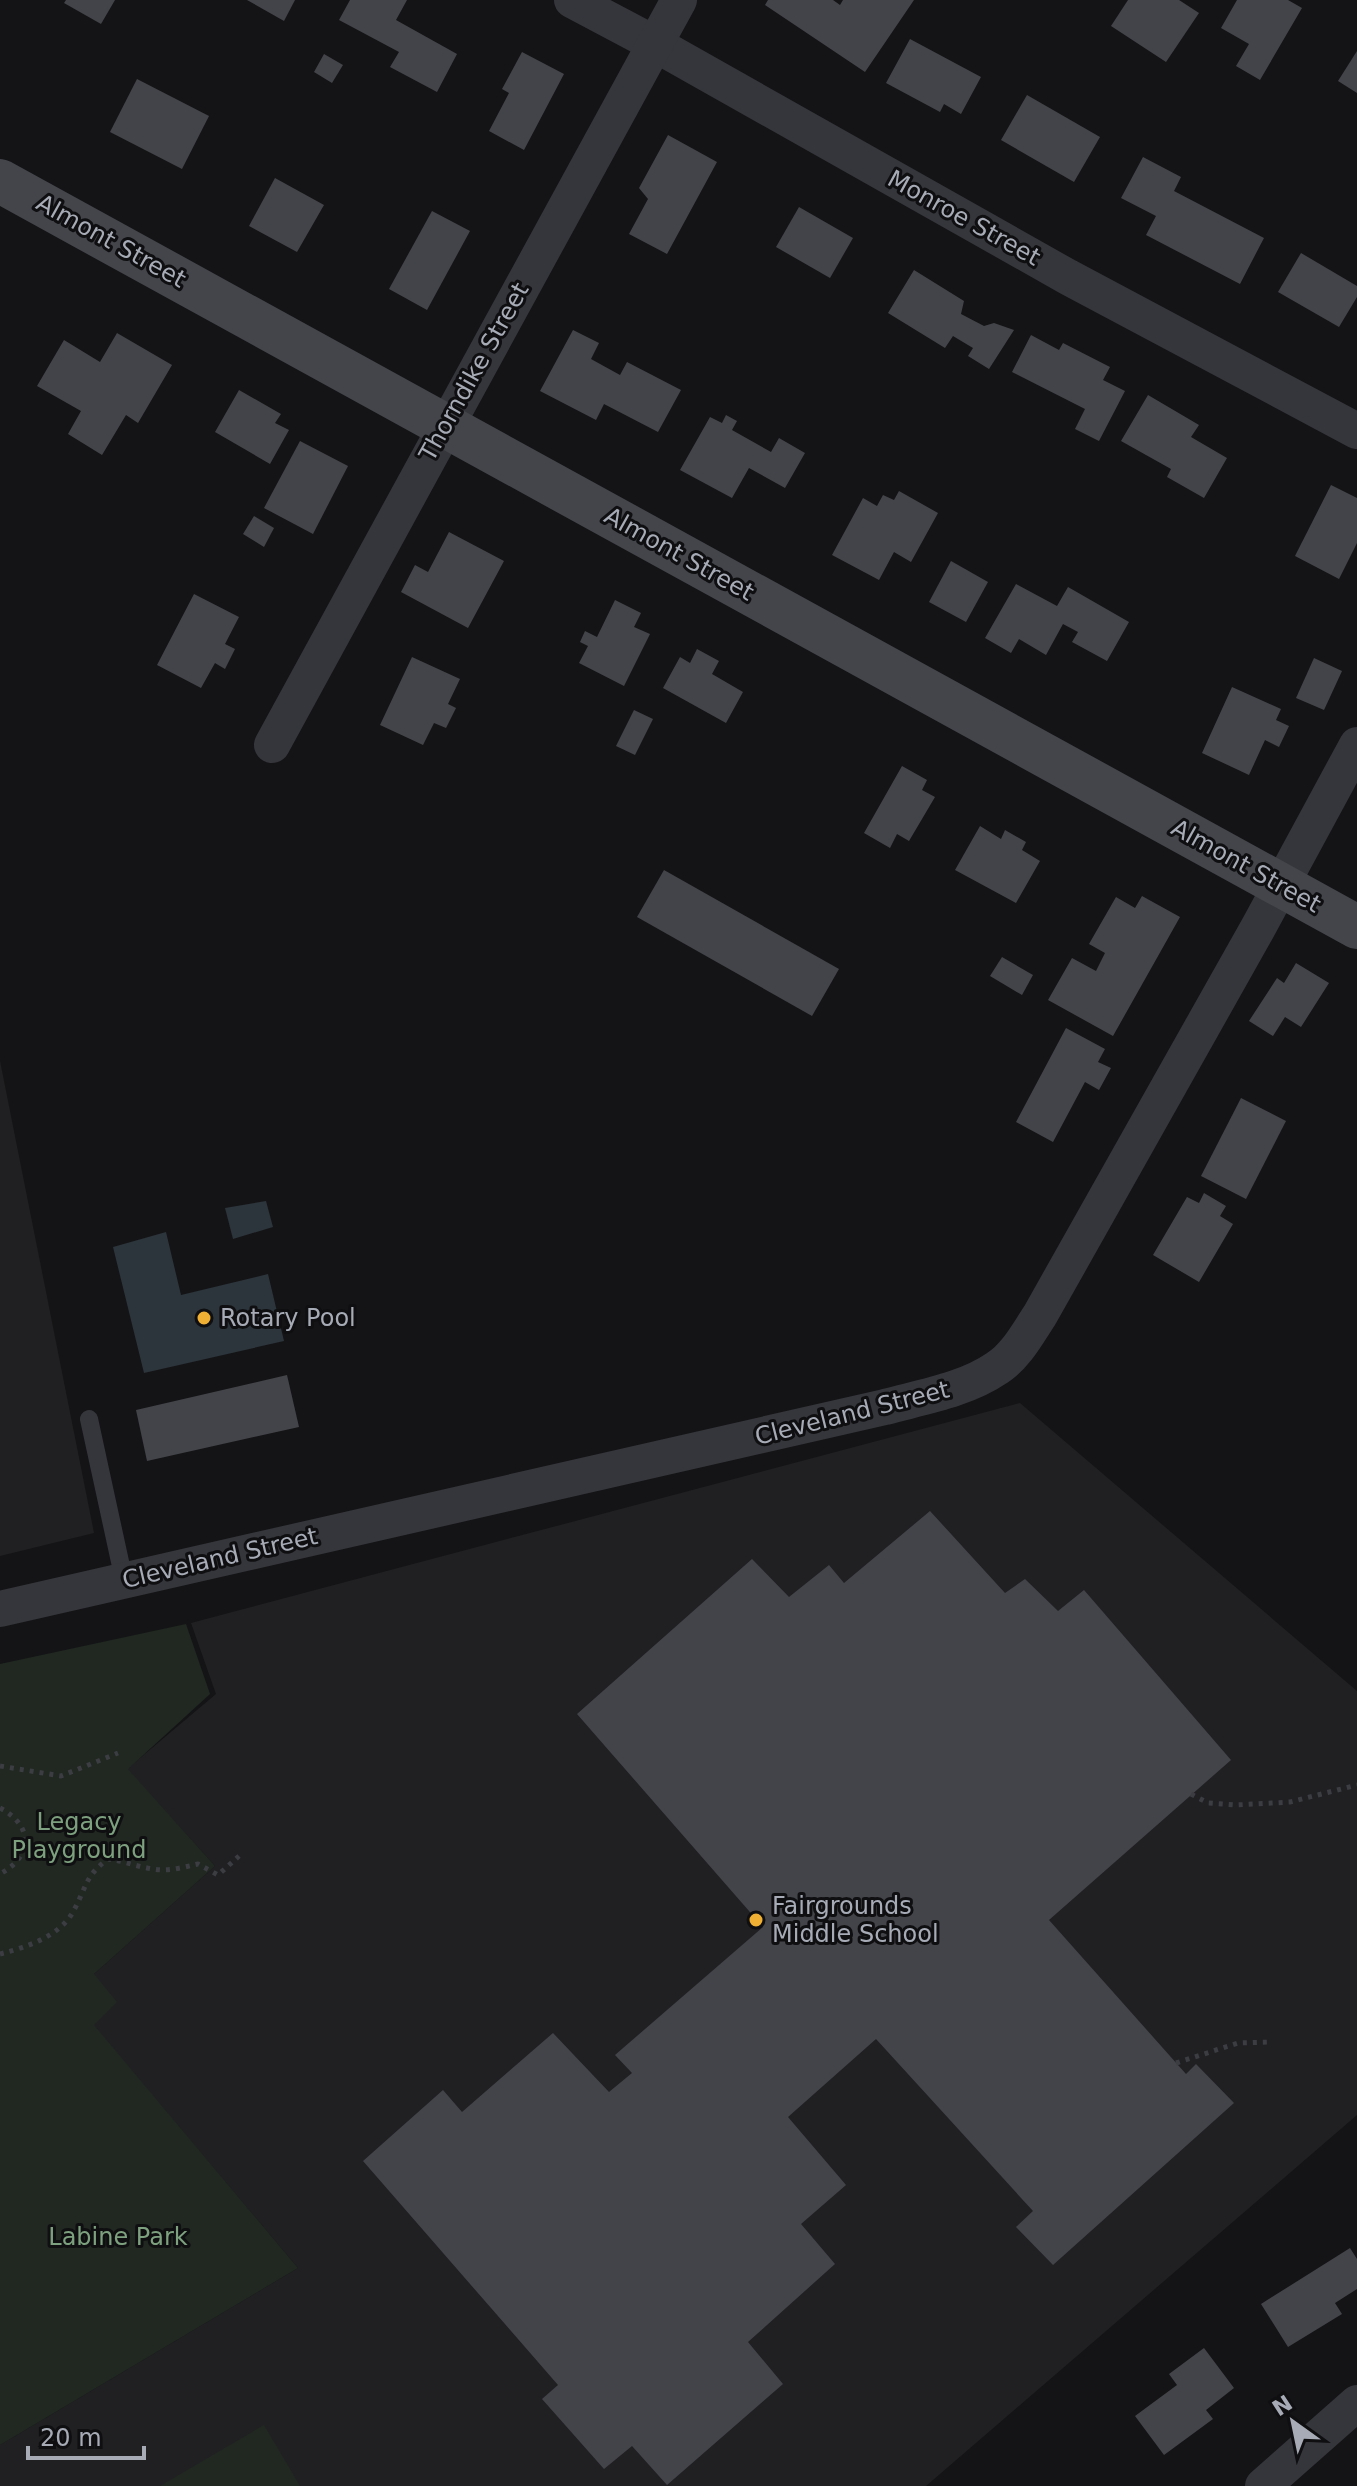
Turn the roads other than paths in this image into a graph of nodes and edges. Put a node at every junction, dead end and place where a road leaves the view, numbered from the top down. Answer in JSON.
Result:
{"nodes":[{"id":1,"x":572,"y":0,"type":"edge"},
{"id":2,"x":679,"y":0,"type":"edge"},
{"id":3,"x":655,"y":44,"type":"junction"},
{"id":4,"x":0,"y":181,"type":"edge"},
{"id":5,"x":444,"y":426,"type":"junction"},
{"id":6,"x":1357,"y":431,"type":"edge"},
{"id":7,"x":272,"y":745,"type":"dead end"},
{"id":8,"x":1357,"y":745,"type":"edge"},
{"id":9,"x":1281,"y":886,"type":"junction"},
{"id":10,"x":1357,"y":927,"type":"edge"},
{"id":11,"x":89,"y":1419,"type":"dead end"},
{"id":12,"x":124,"y":1580,"type":"junction"},
{"id":13,"x":0,"y":1609,"type":"edge"},
{"id":14,"x":1357,"y":2403,"type":"edge"},
{"id":15,"x":1263,"y":2486,"type":"edge"}],
"edges":[{"from":1,"to":3,"type":"street","name":"Monroe Street"},
{"from":2,"to":3,"type":"street","name":"Thorndike Street"},
{"from":3,"to":5,"type":"street","name":"Thorndike Street"},
{"from":3,"to":6,"type":"street","name":"Monroe Street"},
{"from":4,"to":5,"type":"street","name":"Almont Street"},
{"from":5,"to":7,"type":"street","name":"Thorndike Street"},
{"from":5,"to":9,"type":"street","name":"Almont Street"},
{"from":8,"to":9,"type":"street","name":"Cleveland Street"},
{"from":9,"to":10,"type":"street","name":"Almont Street"},
{"from":9,"to":12,"type":"street","name":"Cleveland Street"},
{"from":11,"to":12,"type":"lane"},
{"from":12,"to":13,"type":"street","name":"Cleveland Street"},
{"from":14,"to":15,"type":"street"}]}
